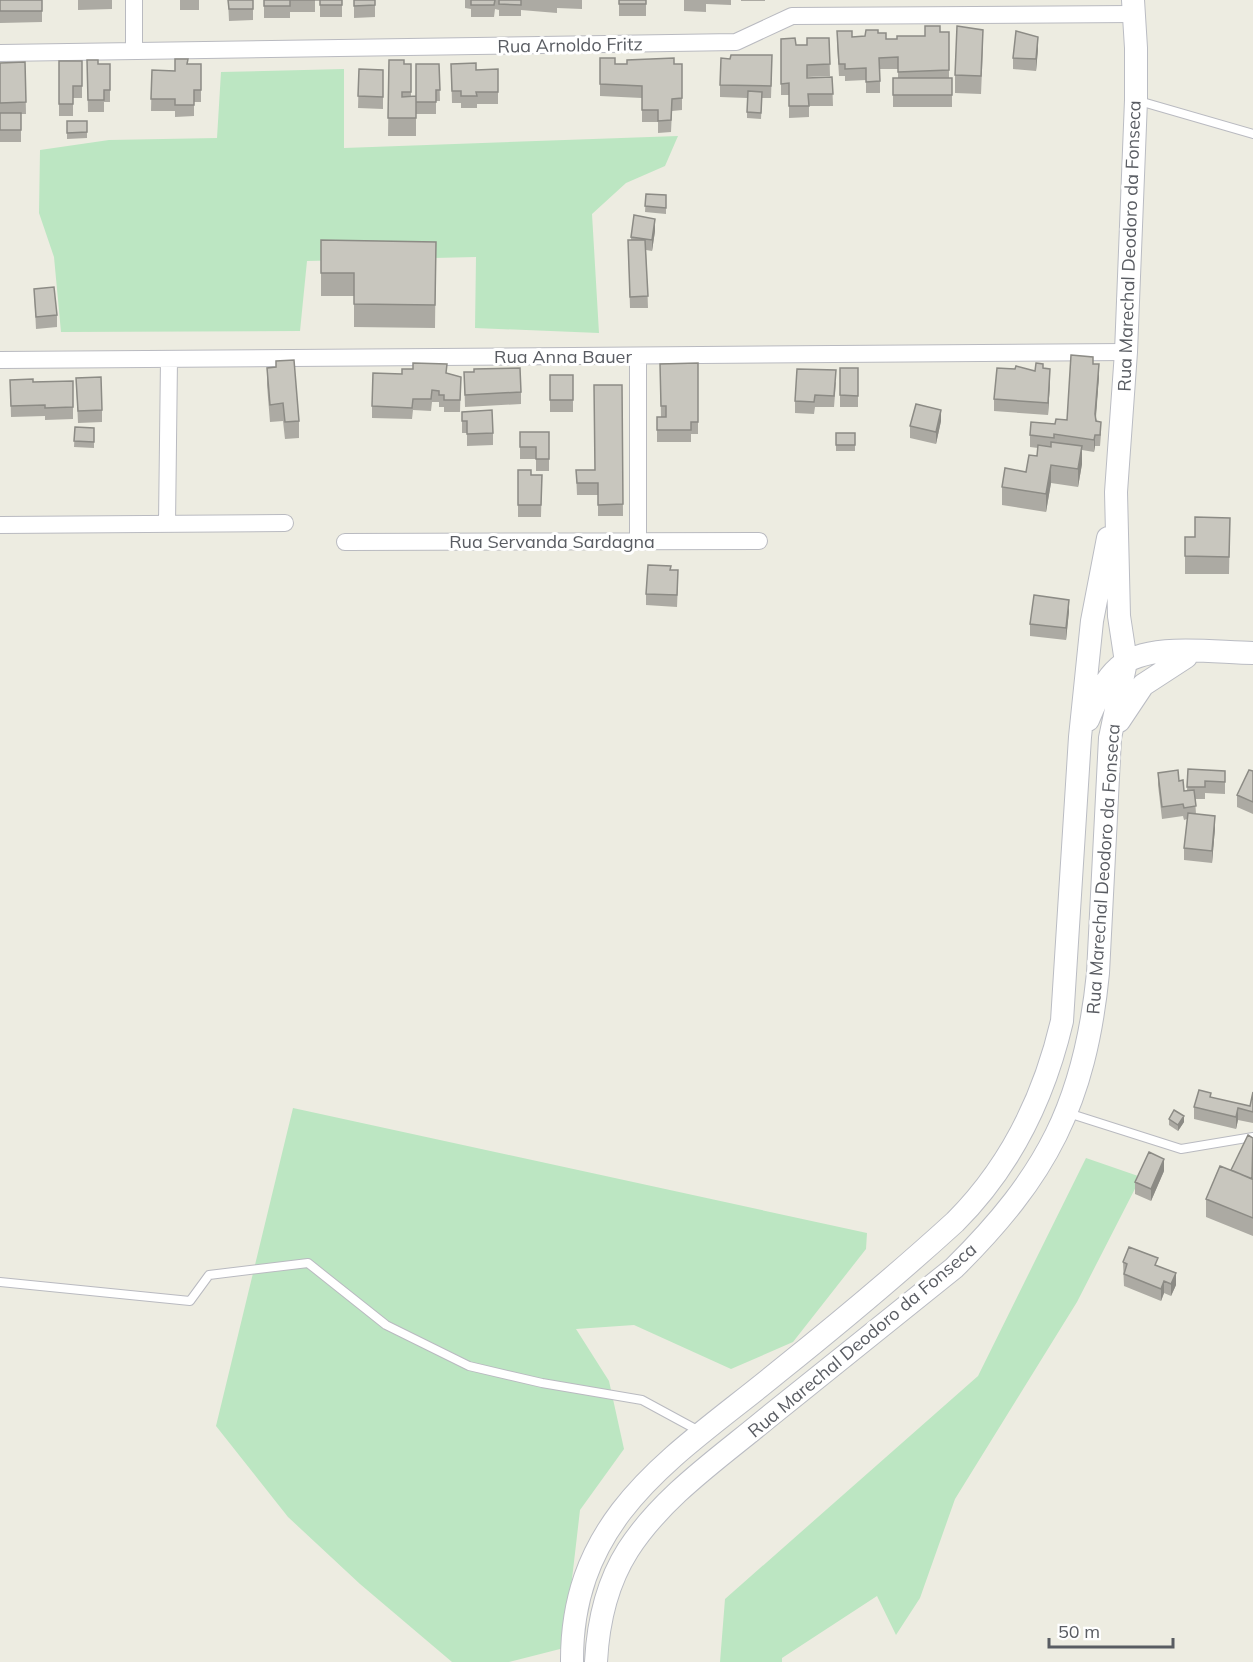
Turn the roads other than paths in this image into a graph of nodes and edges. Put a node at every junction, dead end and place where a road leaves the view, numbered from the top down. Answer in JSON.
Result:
{"nodes":[{"id":1,"x":134,"y":0,"type":"edge"},
{"id":2,"x":1133,"y":7,"type":"edge"},
{"id":3,"x":134,"y":51,"type":"junction"},
{"id":4,"x":0,"y":53,"type":"edge"},
{"id":5,"x":1136,"y":100,"type":"junction"},
{"id":6,"x":1253,"y":134,"type":"edge"},
{"id":7,"x":1126,"y":352,"type":"junction"},
{"id":8,"x":638,"y":356,"type":"junction"},
{"id":9,"x":169,"y":359,"type":"junction"},
{"id":10,"x":0,"y":360,"type":"edge"},
{"id":11,"x":1116,"y":492,"type":"junction"},
{"id":12,"x":285,"y":523,"type":"dead end"},
{"id":13,"x":167,"y":524,"type":"junction"},
{"id":14,"x":0,"y":525,"type":"edge"},
{"id":15,"x":638,"y":541,"type":"junction"},
{"id":16,"x":759,"y":541,"type":"dead end"},
{"id":17,"x":345,"y":542,"type":"dead end"},
{"id":18,"x":1119,"y":616,"type":"junction"},
{"id":19,"x":1092,"y":621,"type":"junction"},
{"id":20,"x":1164,"y":651,"type":"junction"},
{"id":21,"x":1210,"y":653,"type":"junction"},
{"id":22,"x":1253,"y":653,"type":"edge"},
{"id":23,"x":1186,"y":657,"type":"junction"},
{"id":24,"x":1125,"y":662,"type":"junction"},
{"id":25,"x":1080,"y":737,"type":"junction"},
{"id":26,"x":1110,"y":738,"type":"junction"},
{"id":27,"x":1038,"y":1101,"type":"junction"},
{"id":28,"x":1067,"y":1113,"type":"junction"},
{"id":29,"x":1253,"y":1137,"type":"edge"},
{"id":30,"x":0,"y":1282,"type":"edge"},
{"id":31,"x":702,"y":1432,"type":"junction"},
{"id":32,"x":722,"y":1455,"type":"junction"},
{"id":33,"x":572,"y":1662,"type":"edge"},
{"id":34,"x":596,"y":1662,"type":"edge"}],
"edges":[{"from":1,"to":3,"type":"street"},
{"from":2,"to":3,"type":"street","name":"Rua Arnoldo Fritz"},
{"from":2,"to":5,"type":"main road","name":"Rua Marechal Deodoro da Fonseca"},
{"from":3,"to":4,"type":"street","name":"Rua Arnoldo Fritz"},
{"from":5,"to":6,"type":"lane"},
{"from":5,"to":7,"type":"main road","name":"Rua Marechal Deodoro da Fonseca"},
{"from":7,"to":8,"type":"street","name":"Rua Anna Bauer"},
{"from":7,"to":11,"type":"main road","name":"Rua Marechal Deodoro da Fonseca"},
{"from":8,"to":9,"type":"street","name":"Rua Anna Bauer"},
{"from":8,"to":15,"type":"street"},
{"from":9,"to":10,"type":"street","name":"Rua Anna Bauer"},
{"from":9,"to":13,"type":"street"},
{"from":11,"to":18,"type":"main road","name":"Rua Marechal Deodoro da Fonseca"},
{"from":11,"to":19,"type":"main road","name":"Rua Marechal Deodoro da Fonseca"},
{"from":12,"to":13,"type":"street"},
{"from":13,"to":14,"type":"street"},
{"from":15,"to":16,"type":"street","name":"Rua Servanda Sardagna"},
{"from":15,"to":17,"type":"street","name":"Rua Servanda Sardagna"},
{"from":18,"to":20,"type":"main road"},
{"from":18,"to":24,"type":"main road","name":"Rua Marechal Deodoro da Fonseca"},
{"from":19,"to":24,"type":"main road"},
{"from":19,"to":25,"type":"main road","name":"Rua Marechal Deodoro da Fonseca"},
{"from":20,"to":21,"type":"main road"},
{"from":20,"to":24,"type":"main road"},
{"from":21,"to":22,"type":"main road"},
{"from":21,"to":23,"type":"main road"},
{"from":23,"to":24,"type":"main road"},
{"from":23,"to":26,"type":"main road"},
{"from":24,"to":25,"type":"main road"},
{"from":24,"to":26,"type":"main road","name":"Rua Marechal Deodoro da Fonseca"},
{"from":25,"to":27,"type":"main road","name":"Rua Marechal Deodoro da Fonseca"},
{"from":26,"to":28,"type":"main road","name":"Rua Marechal Deodoro da Fonseca"},
{"from":27,"to":28,"type":"main road"},
{"from":27,"to":31,"type":"main road","name":"Rua Marechal Deodoro da Fonseca"},
{"from":28,"to":29,"type":"lane"},
{"from":28,"to":32,"type":"main road","name":"Rua Marechal Deodoro da Fonseca"},
{"from":30,"to":31,"type":"lane"},
{"from":31,"to":32,"type":"main road"},
{"from":31,"to":33,"type":"main road","name":"Rua Marechal Deodoro da Fonseca"},
{"from":32,"to":34,"type":"main road","name":"Rua Marechal Deodoro da Fonseca"}]}
